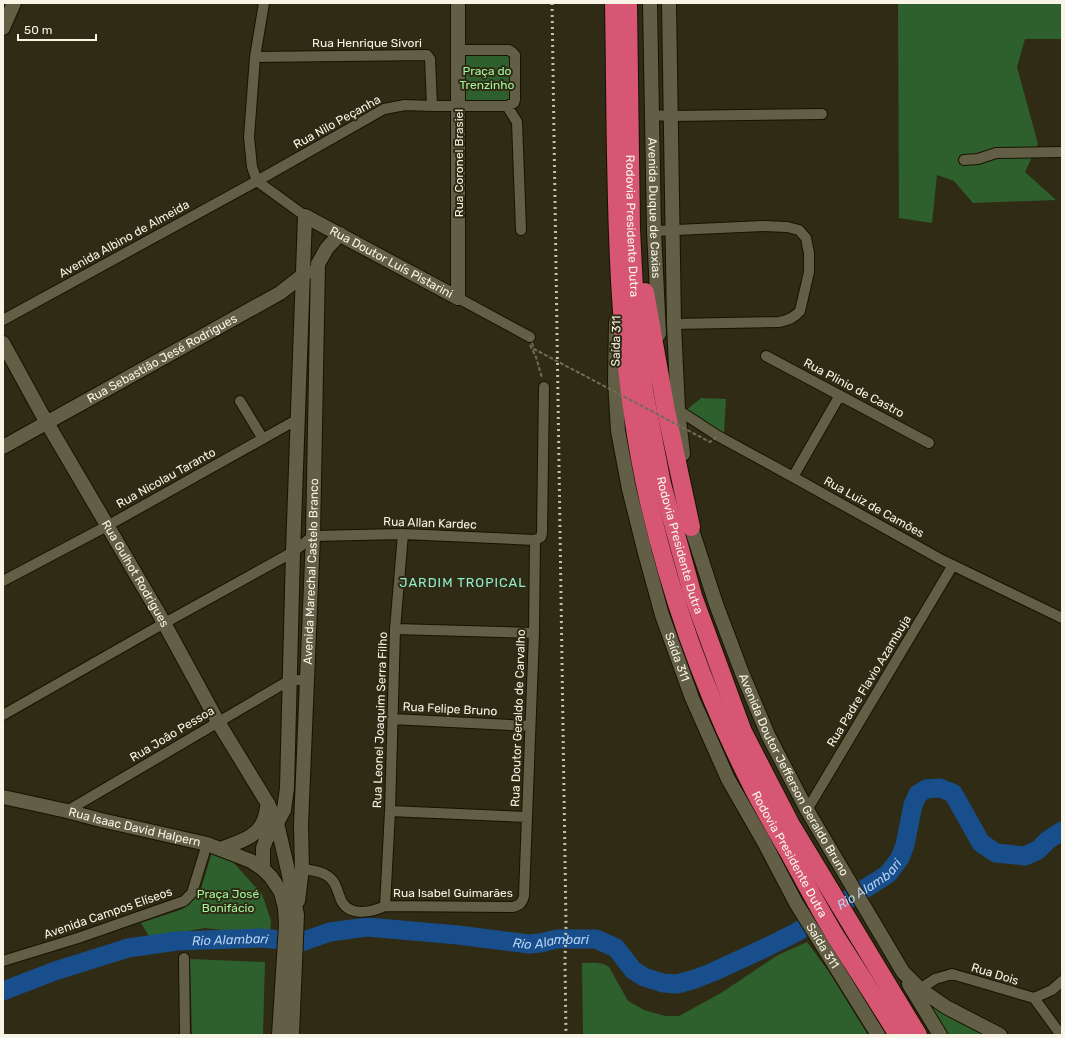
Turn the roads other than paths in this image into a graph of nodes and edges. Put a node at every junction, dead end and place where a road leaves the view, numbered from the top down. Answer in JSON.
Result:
{"nodes":[{"id":1,"x":14,"y":3,"type":"edge"},
{"id":2,"x":264,"y":3,"type":"edge"},
{"id":3,"x":458,"y":3,"type":"edge"},
{"id":4,"x":614,"y":3,"type":"edge"},
{"id":5,"x":628,"y":3,"type":"edge"},
{"id":6,"x":650,"y":3,"type":"edge"},
{"id":7,"x":669,"y":3,"type":"edge"},
{"id":8,"x":3,"y":28,"type":"edge"},
{"id":9,"x":459,"y":50,"type":"junction"},
{"id":10,"x":255,"y":57,"type":"junction"},
{"id":11,"x":432,"y":106,"type":"junction"},
{"id":12,"x":459,"y":106,"type":"junction"},
{"id":13,"x":507,"y":106,"type":"junction"},
{"id":14,"x":822,"y":114,"type":"dead end"},
{"id":15,"x":652,"y":115,"type":"junction"},
{"id":16,"x":671,"y":116,"type":"junction"},
{"id":17,"x":1062,"y":152,"type":"edge"},
{"id":18,"x":964,"y":160,"type":"dead end"},
{"id":19,"x":257,"y":181,"type":"junction"},
{"id":20,"x":305,"y":216,"type":"junction"},
{"id":21,"x":521,"y":230,"type":"dead end"},
{"id":22,"x":672,"y":230,"type":"junction"},
{"id":23,"x":654,"y":231,"type":"junction"},
{"id":24,"x":624,"y":232,"type":"junction"},
{"id":25,"x":340,"y":234,"type":"junction"},
{"id":26,"x":318,"y":264,"type":"junction"},
{"id":27,"x":303,"y":275,"type":"junction"},
{"id":28,"x":458,"y":298,"type":"junction"},
{"id":29,"x":3,"y":320,"type":"edge"},
{"id":30,"x":674,"y":324,"type":"junction"},
{"id":31,"x":530,"y":337,"type":"road end"},
{"id":32,"x":3,"y":343,"type":"edge"},
{"id":33,"x":766,"y":356,"type":"dead end"},
{"id":34,"x":544,"y":387,"type":"road end"},
{"id":35,"x":840,"y":395,"type":"junction"},
{"id":36,"x":240,"y":400,"type":"dead end"},
{"id":37,"x":678,"y":410,"type":"junction"},
{"id":38,"x":298,"y":419,"type":"junction"},
{"id":39,"x":47,"y":422,"type":"junction"},
{"id":40,"x":263,"y":439,"type":"junction"},
{"id":41,"x":929,"y":443,"type":"dead end"},
{"id":42,"x":3,"y":447,"type":"edge"},
{"id":43,"x":793,"y":477,"type":"junction"},
{"id":44,"x":107,"y":526,"type":"junction"},
{"id":45,"x":691,"y":527,"type":"junction"},
{"id":46,"x":403,"y":534,"type":"junction"},
{"id":47,"x":313,"y":536,"type":"junction"},
{"id":48,"x":539,"y":537,"type":"junction"},
{"id":49,"x":293,"y":552,"type":"junction"},
{"id":50,"x":953,"y":565,"type":"junction"},
{"id":51,"x":3,"y":581,"type":"edge"},
{"id":52,"x":1062,"y":618,"type":"edge"},
{"id":53,"x":164,"y":624,"type":"junction"},
{"id":54,"x":395,"y":629,"type":"junction"},
{"id":55,"x":534,"y":633,"type":"junction"},
{"id":56,"x":290,"y":680,"type":"junction"},
{"id":57,"x":307,"y":680,"type":"junction"},
{"id":58,"x":3,"y":715,"type":"edge"},
{"id":59,"x":392,"y":719,"type":"junction"},
{"id":60,"x":218,"y":722,"type":"junction"},
{"id":61,"x":530,"y":726,"type":"junction"},
{"id":62,"x":3,"y":797,"type":"edge"},
{"id":63,"x":268,"y":804,"type":"junction"},
{"id":64,"x":807,"y":810,"type":"junction"},
{"id":65,"x":67,"y":811,"type":"junction"},
{"id":66,"x":390,"y":811,"type":"junction"},
{"id":67,"x":527,"y":817,"type":"junction"},
{"id":68,"x":277,"y":823,"type":"junction"},
{"id":69,"x":207,"y":844,"type":"junction"},
{"id":70,"x":221,"y":848,"type":"junction"},
{"id":71,"x":263,"y":869,"type":"junction"},
{"id":72,"x":302,"y":869,"type":"junction"},
{"id":73,"x":818,"y":888,"type":"junction"},
{"id":74,"x":524,"y":896,"type":"joint"},
{"id":75,"x":385,"y":906,"type":"junction"},
{"id":76,"x":293,"y":922,"type":"junction"},
{"id":77,"x":828,"y":939,"type":"junction"},
{"id":78,"x":184,"y":958,"type":"dead end"},
{"id":79,"x":3,"y":961,"type":"edge"},
{"id":80,"x":290,"y":971,"type":"junction"},
{"id":81,"x":903,"y":972,"type":"junction"},
{"id":82,"x":1062,"y":981,"type":"edge"},
{"id":83,"x":920,"y":989,"type":"junction"},
{"id":84,"x":1034,"y":998,"type":"junction"},
{"id":85,"x":185,"y":1035,"type":"edge"},
{"id":86,"x":279,"y":1035,"type":"edge"},
{"id":87,"x":292,"y":1035,"type":"edge"},
{"id":88,"x":878,"y":1035,"type":"edge"},
{"id":89,"x":898,"y":1035,"type":"edge"},
{"id":90,"x":918,"y":1035,"type":"edge"},
{"id":91,"x":940,"y":1035,"type":"edge"},
{"id":92,"x":1000,"y":1035,"type":"edge"},
{"id":93,"x":1061,"y":1035,"type":"edge"}],
"edges":[{"from":1,"to":8,"type":"street"},
{"from":2,"to":10,"type":"street"},
{"from":3,"to":9,"type":"street","name":"Rua Coronel Brasiel"},
{"from":4,"to":24,"type":"highway","name":"Rodovia Presidente Dutra"},
{"from":5,"to":24,"type":"highway","name":"Rodovia Presidente Dutra"},
{"from":6,"to":15,"type":"street","name":"Avenida Duque de Caxias"},
{"from":7,"to":16,"type":"street","name":"Avenida Duque de Caxias"},
{"from":9,"to":12,"type":"street","name":"Rua Coronel Brasiel"},
{"from":9,"to":13,"type":"street"},
{"from":10,"to":11,"type":"street","name":"Rua Henrique Sivori"},
{"from":10,"to":19,"type":"street"},
{"from":11,"to":12,"type":"street","name":"Rua Nilo Peçanha"},
{"from":11,"to":19,"type":"street","name":"Rua Nilo Peçanha"},
{"from":12,"to":13,"type":"street"},
{"from":12,"to":28,"type":"street","name":"Rua Coronel Brasiel"},
{"from":13,"to":21,"type":"street"},
{"from":14,"to":16,"type":"street"},
{"from":15,"to":16,"type":"street"},
{"from":15,"to":23,"type":"street","name":"Avenida Duque de Caxias"},
{"from":16,"to":22,"type":"street","name":"Avenida Duque de Caxias"},
{"from":17,"to":18,"type":"street"},
{"from":19,"to":20,"type":"street","name":"Rua Doutor Luís Pistarini"},
{"from":19,"to":29,"type":"street","name":"Avenida Albino de Almeida"},
{"from":20,"to":25,"type":"street","name":"Rua Doutor Luís Pistarini"},
{"from":20,"to":27,"type":"street","name":"Avenida Marechal Castelo Branco"},
{"from":22,"to":23,"type":"street"},
{"from":22,"to":30,"type":"street","name":"Avenida Duque de Caxias"},
{"from":22,"to":30,"type":"street"},
{"from":23,"to":37,"type":"street","name":"Avenida Duque de Caxias"},
{"from":24,"to":45,"type":"highway"},
{"from":24,"to":73,"type":"highway","name":"Rodovia Presidente Dutra"},
{"from":24,"to":77,"type":"street","name":"Saída 311"},
{"from":25,"to":26,"type":"street","name":"Avenida Marechal Castelo Branco"},
{"from":25,"to":28,"type":"street","name":"Rua Doutor Luís Pistarini"},
{"from":26,"to":27,"type":"street","name":"Rua Sebastião Jesé Rodrigues"},
{"from":26,"to":47,"type":"street","name":"Avenida Marechal Castelo Branco"},
{"from":27,"to":38,"type":"street","name":"Avenida Marechal Castelo Branco"},
{"from":27,"to":39,"type":"street","name":"Rua Sebastião Jesé Rodrigues"},
{"from":28,"to":31,"type":"street","name":"Rua Doutor Luís Pistarini"},
{"from":30,"to":37,"type":"street","name":"Avenida Duque de Caxias"},
{"from":32,"to":39,"type":"street","name":"Rua Gulhot Rodrigues"},
{"from":33,"to":35,"type":"street","name":"Rua Plinio de Castro"},
{"from":34,"to":48,"type":"street","name":"Rua Doutor Geraldo de Carvalho"},
{"from":35,"to":41,"type":"street","name":"Rua Plinio de Castro"},
{"from":35,"to":43,"type":"street"},
{"from":36,"to":40,"type":"street"},
{"from":37,"to":43,"type":"street","name":"Rua Luiz de Camões"},
{"from":37,"to":45,"type":"street","name":"Avenida Duque de Caxias"},
{"from":38,"to":40,"type":"street","name":"Rua Nicolau Taranto"},
{"from":38,"to":49,"type":"street","name":"Avenida Marechal Castelo Branco"},
{"from":39,"to":42,"type":"street","name":"Rua Sebastião Jesé Rodrigues"},
{"from":39,"to":44,"type":"street","name":"Rua Gulhot Rodrigues"},
{"from":40,"to":44,"type":"street","name":"Rua Nicolau Taranto"},
{"from":43,"to":50,"type":"street","name":"Rua Luiz de Camões"},
{"from":44,"to":51,"type":"street","name":"Rua Nicolau Taranto"},
{"from":44,"to":53,"type":"street","name":"Rua Gulhot Rodrigues"},
{"from":45,"to":64,"type":"street","name":"Avenida Doutor Jefferson Geraldo Bruno"},
{"from":46,"to":47,"type":"street","name":"Rua Allan Kardec"},
{"from":46,"to":48,"type":"street","name":"Rua Allan Kardec"},
{"from":46,"to":54,"type":"street","name":"Rua Leonel Joaquim Serra Filho"},
{"from":47,"to":49,"type":"street"},
{"from":47,"to":57,"type":"street","name":"Avenida Marechal Castelo Branco"},
{"from":48,"to":55,"type":"street","name":"Rua Doutor Geraldo de Carvalho"},
{"from":49,"to":53,"type":"street"},
{"from":49,"to":56,"type":"street","name":"Avenida Marechal Castelo Branco"},
{"from":50,"to":52,"type":"street","name":"Rua Luiz de Camões"},
{"from":50,"to":64,"type":"street","name":"Rua Padre Flavio Azambuja"},
{"from":53,"to":58,"type":"street"},
{"from":53,"to":60,"type":"street","name":"Rua Gulhot Rodrigues"},
{"from":54,"to":55,"type":"street"},
{"from":54,"to":59,"type":"street","name":"Rua Leonel Joaquim Serra Filho"},
{"from":55,"to":61,"type":"street","name":"Rua Doutor Geraldo de Carvalho"},
{"from":56,"to":57,"type":"street"},
{"from":56,"to":60,"type":"street","name":"Rua João Pessoa"},
{"from":56,"to":68,"type":"street","name":"Avenida Marechal Castelo Branco"},
{"from":57,"to":72,"type":"street","name":"Avenida Marechal Castelo Branco"},
{"from":59,"to":61,"type":"street","name":"Rua Felipe Bruno"},
{"from":59,"to":66,"type":"street","name":"Rua Leonel Joaquim Serra Filho"},
{"from":60,"to":63,"type":"street","name":"Rua Gulhot Rodrigues"},
{"from":60,"to":65,"type":"street","name":"Rua João Pessoa"},
{"from":61,"to":67,"type":"street","name":"Rua Doutor Geraldo de Carvalho"},
{"from":62,"to":65,"type":"street","name":"Rua Isaac David Halpern"},
{"from":63,"to":68,"type":"street","name":"Rua Gulhot Rodrigues"},
{"from":63,"to":70,"type":"street"},
{"from":64,"to":81,"type":"street","name":"Avenida Doutor Jefferson Geraldo Bruno"},
{"from":65,"to":69,"type":"street","name":"Rua Isaac David Halpern"},
{"from":66,"to":67,"type":"street"},
{"from":66,"to":75,"type":"street","name":"Rua Leonel Joaquim Serra Filho"},
{"from":67,"to":74,"type":"street","name":"Rua Doutor Geraldo de Carvalho"},
{"from":68,"to":71,"type":"street","name":"Avenida Marechal Castelo Branco"},
{"from":68,"to":76,"type":"street","name":"Rua Gulhot Rodrigues"},
{"from":69,"to":70,"type":"street","name":"Rua Isaac David Halpern"},
{"from":69,"to":79,"type":"street","name":"Avenida Campos Elíseos"},
{"from":70,"to":71,"type":"street","name":"Rua Isaac David Halpern"},
{"from":71,"to":76,"type":"street","name":"Avenida Marechal Castelo Branco"},
{"from":72,"to":75,"type":"street","name":"Rua Isabel Guimarães"},
{"from":72,"to":76,"type":"street","name":"Avenida Marechal Castelo Branco"},
{"from":73,"to":77,"type":"highway","name":"Rodovia Presidente Dutra"},
{"from":73,"to":90,"type":"highway","name":"Rodovia Presidente Dutra"},
{"from":74,"to":75,"type":"street","name":"Rua Isabel Guimarães"},
{"from":76,"to":80,"type":"street","name":"Avenida Marechal Castelo Branco"},
{"from":77,"to":88,"type":"street","name":"Saída 311"},
{"from":77,"to":89,"type":"highway","name":"Rodovia Presidente Dutra"},
{"from":78,"to":85,"type":"street"},
{"from":80,"to":86,"type":"street"},
{"from":80,"to":87,"type":"street"},
{"from":81,"to":83,"type":"street","name":"Avenida Doutor Jefferson Geraldo Bruno"},
{"from":81,"to":91,"type":"street"},
{"from":82,"to":84,"type":"street"},
{"from":83,"to":84,"type":"street","name":"Rua Dois"},
{"from":83,"to":92,"type":"street","name":"Avenida Doutor Jefferson Geraldo Bruno"},
{"from":84,"to":93,"type":"street"}]}
